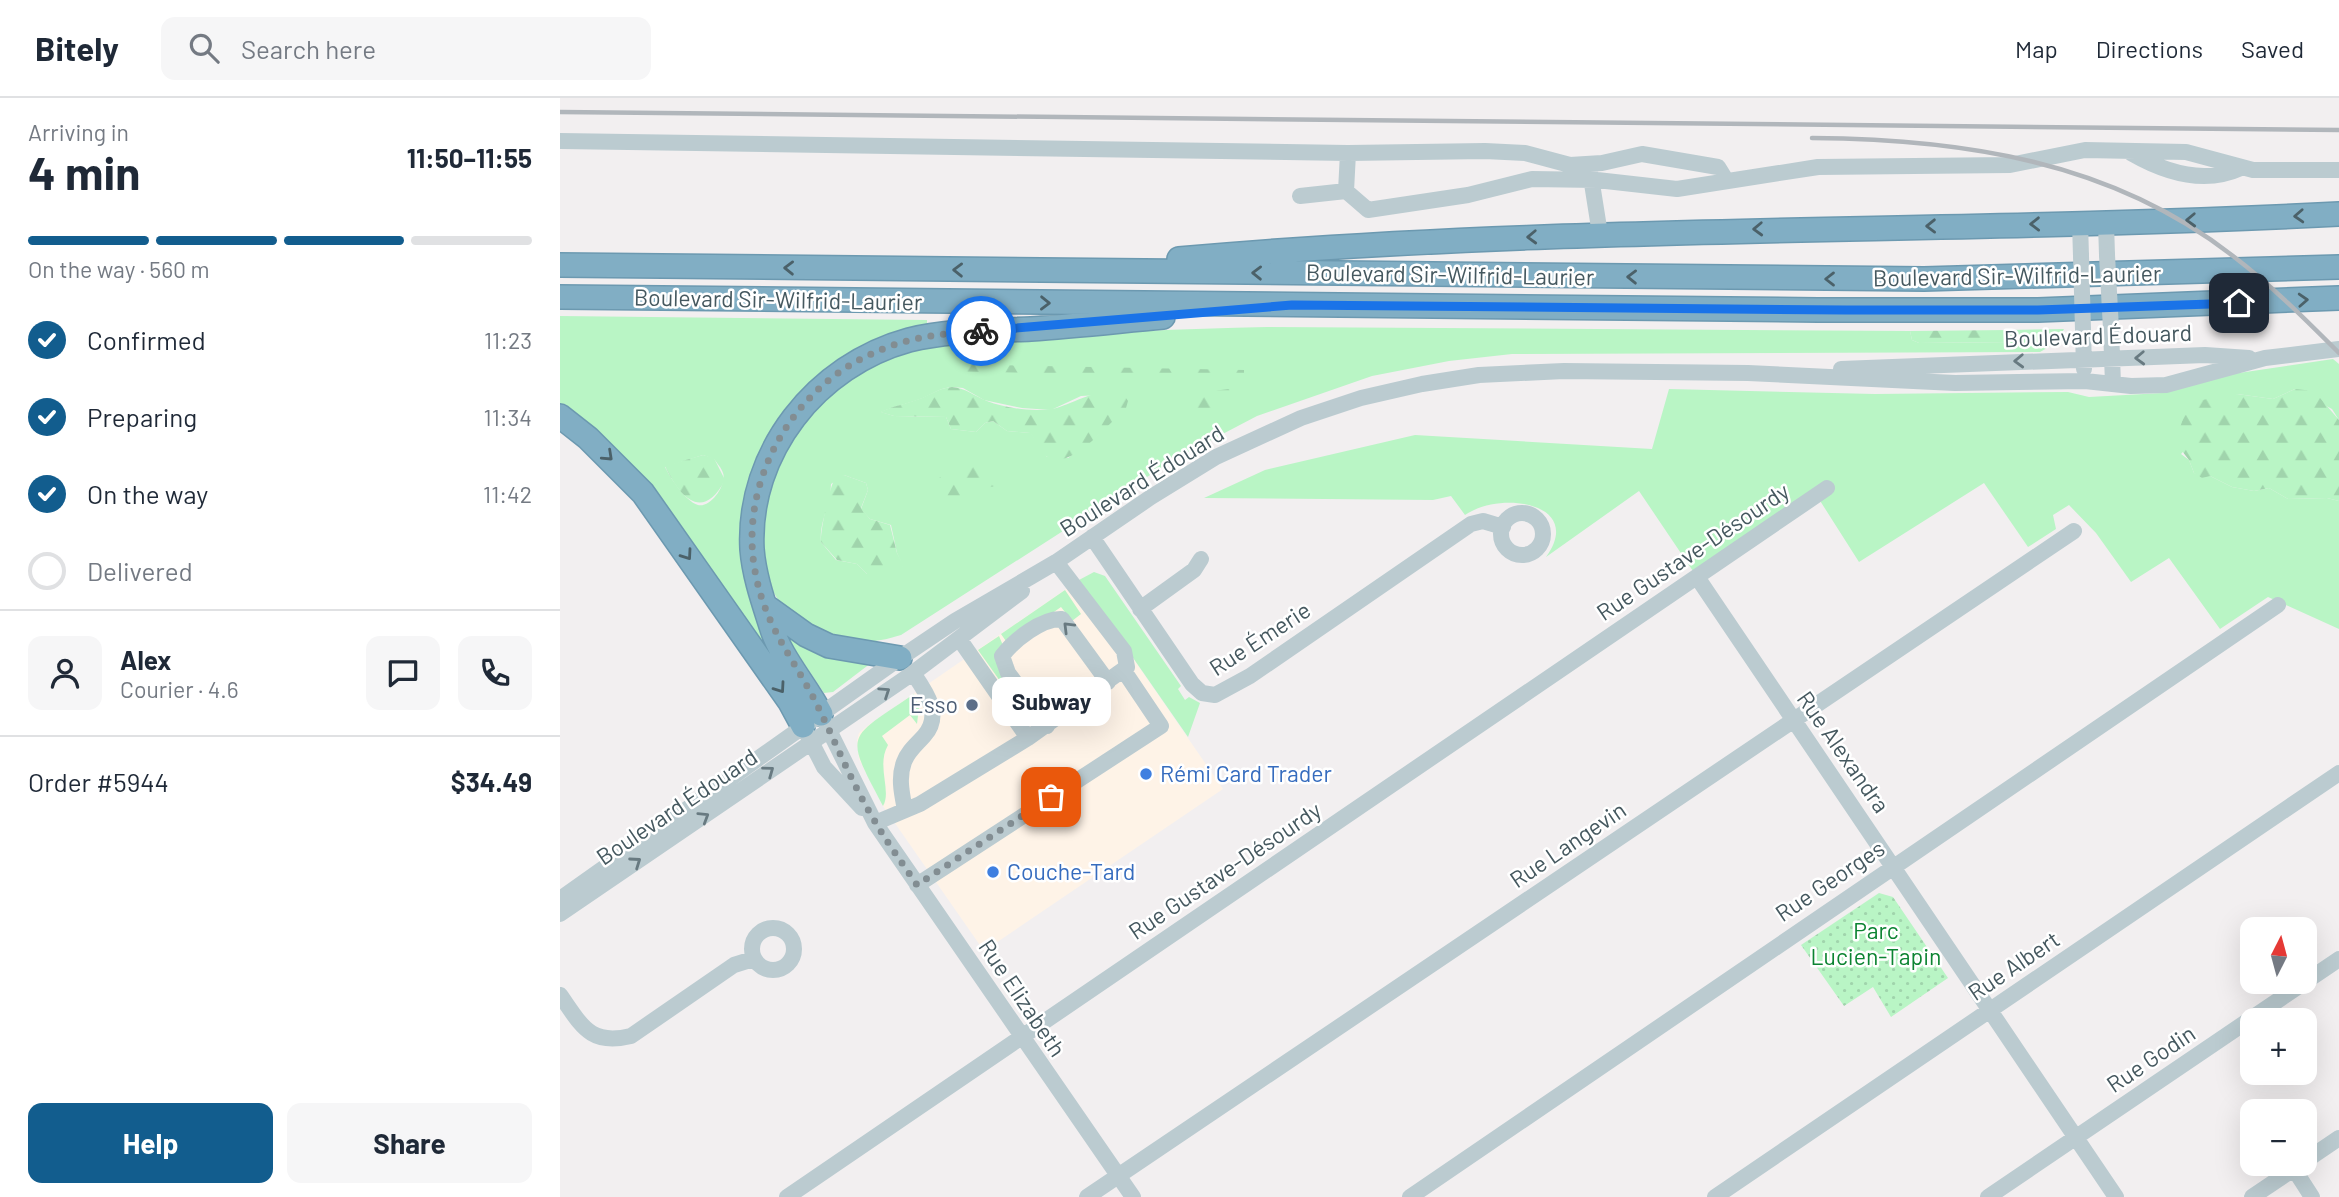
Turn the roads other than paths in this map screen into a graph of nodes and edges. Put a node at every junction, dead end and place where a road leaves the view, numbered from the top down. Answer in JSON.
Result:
{"nodes":[{"id":1,"x":560,"y":141,"type":"edge"},
{"id":2,"x":2126,"y":150,"type":"junction"},
{"id":3,"x":2172,"y":151,"type":"junction"},
{"id":4,"x":1348,"y":153,"type":"junction"},
{"id":5,"x":2241,"y":168,"type":"junction"},
{"id":6,"x":2165,"y":169,"type":"junction"},
{"id":7,"x":2339,"y":170,"type":"edge"},
{"id":8,"x":1590,"y":172,"type":"junction"},
{"id":9,"x":1726,"y":180,"type":"junction"},
{"id":10,"x":1346,"y":191,"type":"junction"},
{"id":11,"x":1300,"y":196,"type":"dead end"},
{"id":12,"x":2339,"y":214,"type":"edge"},
{"id":13,"x":2080,"y":223,"type":"junction"},
{"id":14,"x":2106,"y":223,"type":"junction"},
{"id":15,"x":1600,"y":234,"type":"junction"},
{"id":16,"x":560,"y":265,"type":"edge"},
{"id":17,"x":2339,"y":267,"type":"edge"},
{"id":18,"x":1051,"y":271,"type":"junction"},
{"id":19,"x":560,"y":297,"type":"edge"},
{"id":20,"x":2339,"y":298,"type":"edge"},
{"id":21,"x":1292,"y":305,"type":"junction"},
{"id":22,"x":2339,"y":349,"type":"edge"},
{"id":23,"x":2265,"y":358,"type":"junction"},
{"id":24,"x":2084,"y":359,"type":"junction"},
{"id":25,"x":2112,"y":359,"type":"junction"},
{"id":26,"x":1748,"y":373,"type":"junction"},
{"id":27,"x":2085,"y":381,"type":"junction"},
{"id":28,"x":2113,"y":384,"type":"junction"},
{"id":29,"x":560,"y":416,"type":"edge"},
{"id":30,"x":1827,"y":488,"type":"dead end"},
{"id":31,"x":1503,"y":527,"type":"dead end"},
{"id":32,"x":2074,"y":531,"type":"dead end"},
{"id":33,"x":1092,"y":537,"type":"junction"},
{"id":34,"x":1200,"y":559,"type":"dead end"},
{"id":35,"x":1056,"y":562,"type":"junction"},
{"id":36,"x":1697,"y":577,"type":"junction"},
{"id":37,"x":2278,"y":605,"type":"dead end"},
{"id":38,"x":767,"y":607,"type":"junction"},
{"id":39,"x":1140,"y":609,"type":"junction"},
{"id":40,"x":960,"y":640,"type":"junction"},
{"id":41,"x":907,"y":666,"type":"junction"},
{"id":42,"x":1124,"y":671,"type":"junction"},
{"id":43,"x":1108,"y":682,"type":"junction"},
{"id":44,"x":1793,"y":720,"type":"junction"},
{"id":45,"x":1047,"y":726,"type":"junction"},
{"id":46,"x":816,"y":728,"type":"junction"},
{"id":47,"x":1028,"y":738,"type":"junction"},
{"id":48,"x":2339,"y":773,"type":"edge"},
{"id":49,"x":905,"y":810,"type":"junction"},
{"id":50,"x":875,"y":823,"type":"junction"},
{"id":51,"x":1894,"y":866,"type":"junction"},
{"id":52,"x":917,"y":885,"type":"junction"},
{"id":53,"x":560,"y":899,"type":"edge"},
{"id":54,"x":560,"y":915,"type":"edge"},
{"id":55,"x":753,"y":958,"type":"dead end"},
{"id":56,"x":2339,"y":959,"type":"edge"},
{"id":57,"x":560,"y":995,"type":"edge"},
{"id":58,"x":1989,"y":1010,"type":"junction"},
{"id":59,"x":1021,"y":1037,"type":"junction"},
{"id":60,"x":2077,"y":1137,"type":"junction"},
{"id":61,"x":2339,"y":1138,"type":"edge"},
{"id":62,"x":2317,"y":1153,"type":"edge"},
{"id":63,"x":1119,"y":1175,"type":"junction"},
{"id":64,"x":2284,"y":1176,"type":"edge"},
{"id":65,"x":2304,"y":1176,"type":"edge"},
{"id":66,"x":787,"y":1197,"type":"edge"},
{"id":67,"x":1087,"y":1197,"type":"edge"},
{"id":68,"x":1133,"y":1197,"type":"edge"},
{"id":69,"x":1410,"y":1197,"type":"edge"},
{"id":70,"x":1715,"y":1197,"type":"edge"},
{"id":71,"x":1989,"y":1197,"type":"edge"},
{"id":72,"x":2116,"y":1197,"type":"edge"},
{"id":73,"x":2252,"y":1197,"type":"edge"},
{"id":74,"x":2312,"y":1197,"type":"edge"}],
"edges":[{"from":1,"to":4,"type":"street"},
{"from":2,"to":3,"type":"street"},
{"from":2,"to":6,"type":"street"},
{"from":2,"to":9,"type":"street"},
{"from":3,"to":5,"type":"street"},
{"from":3,"to":6,"type":"street"},
{"from":4,"to":8,"type":"street"},
{"from":4,"to":10,"type":"street"},
{"from":5,"to":6,"type":"street"},
{"from":5,"to":7,"type":"street"},
{"from":8,"to":9,"type":"street"},
{"from":8,"to":9,"type":"street"},
{"from":8,"to":10,"type":"street"},
{"from":8,"to":15,"type":"street"},
{"from":10,"to":11,"type":"street"},
{"from":12,"to":14,"type":"highway","one_way":true},
{"from":13,"to":14,"type":"highway"},
{"from":13,"to":15,"type":"highway","one_way":true},
{"from":13,"to":24,"type":"street","bridge":true},
{"from":14,"to":25,"type":"street","bridge":true},
{"from":15,"to":18,"type":"highway","one_way":true},
{"from":18,"to":16,"type":"highway","name":"Boulevard Sir-Wilfrid-Laurier","one_way":true},
{"from":17,"to":18,"type":"highway","name":"Boulevard Sir-Wilfrid-Laurier","one_way":true},
{"from":19,"to":21,"type":"highway","name":"Boulevard Sir-Wilfrid-Laurier","one_way":true},
{"from":21,"to":20,"type":"highway","name":"Boulevard Sir-Wilfrid-Laurier","one_way":true},
{"from":21,"to":38,"type":"highway"},
{"from":22,"to":23,"type":"street"},
{"from":23,"to":25,"type":"street","name":"Boulevard Édouard","one_way":true},
{"from":23,"to":28,"type":"street","name":"Boulevard Édouard"},
{"from":24,"to":25,"type":"street","name":"Boulevard Édouard"},
{"from":24,"to":26,"type":"street","name":"Boulevard Édouard","one_way":true},
{"from":24,"to":27,"type":"street"},
{"from":25,"to":28,"type":"street"},
{"from":26,"to":27,"type":"street","name":"Boulevard Édouard"},
{"from":26,"to":33,"type":"street","name":"Boulevard Édouard"},
{"from":27,"to":28,"type":"street","name":"Boulevard Édouard"},
{"from":29,"to":46,"type":"highway","one_way":true},
{"from":30,"to":36,"type":"street","name":"Rue Gustave-Désourdy"},
{"from":31,"to":39,"type":"street","name":"Rue Émerie"},
{"from":32,"to":44,"type":"street","name":"Rue Langevin"},
{"from":33,"to":35,"type":"street","name":"Boulevard Édouard"},
{"from":33,"to":39,"type":"street","name":"Rue Émerie"},
{"from":34,"to":39,"type":"street"},
{"from":35,"to":40,"type":"street","name":"Boulevard Édouard"},
{"from":35,"to":41,"type":"street","name":"Boulevard Édouard"},
{"from":35,"to":42,"type":"street"},
{"from":36,"to":44,"type":"street","name":"Rue Alexandra"},
{"from":36,"to":59,"type":"street","name":"Rue Gustave-Désourdy"},
{"from":37,"to":51,"type":"street","name":"Rue Georges"},
{"from":38,"to":41,"type":"highway"},
{"from":38,"to":46,"type":"highway"},
{"from":40,"to":41,"type":"street","name":"Boulevard Édouard"},
{"from":40,"to":47,"type":"street"},
{"from":41,"to":46,"type":"street","name":"Boulevard Édouard"},
{"from":41,"to":49,"type":"street"},
{"from":42,"to":43,"type":"street"},
{"from":42,"to":52,"type":"street"},
{"from":43,"to":45,"type":"street"},
{"from":43,"to":45,"type":"street","one_way":true},
{"from":44,"to":51,"type":"street","name":"Rue Alexandra"},
{"from":44,"to":63,"type":"street","name":"Rue Langevin"},
{"from":45,"to":47,"type":"street"},
{"from":46,"to":50,"type":"street","name":"Rue Elizabeth"},
{"from":46,"to":53,"type":"street","name":"Boulevard Édouard"},
{"from":54,"to":46,"type":"street","name":"Boulevard Édouard","one_way":true},
{"from":47,"to":49,"type":"street"},
{"from":48,"to":58,"type":"street","name":"Rue Albert"},
{"from":49,"to":50,"type":"street"},
{"from":50,"to":52,"type":"street","name":"Rue Elizabeth"},
{"from":51,"to":58,"type":"street","name":"Rue Alexandra"},
{"from":51,"to":69,"type":"street","name":"Rue Georges"},
{"from":52,"to":59,"type":"street","name":"Rue Elizabeth"},
{"from":55,"to":57,"type":"street"},
{"from":56,"to":60,"type":"street","name":"Rue Godin"},
{"from":58,"to":60,"type":"street","name":"Rue Alexandra"},
{"from":58,"to":70,"type":"street","name":"Rue Albert"},
{"from":59,"to":63,"type":"street","name":"Rue Elizabeth"},
{"from":59,"to":66,"type":"street","name":"Rue Gustave-Désourdy"},
{"from":60,"to":71,"type":"street","name":"Rue Godin"},
{"from":60,"to":72,"type":"street","name":"Rue Alexandra"},
{"from":61,"to":62,"type":"street"},
{"from":63,"to":67,"type":"street","name":"Rue Langevin"},
{"from":63,"to":68,"type":"street","name":"Rue Elizabeth"},
{"from":64,"to":73,"type":"street"},
{"from":65,"to":74,"type":"street"}]}
